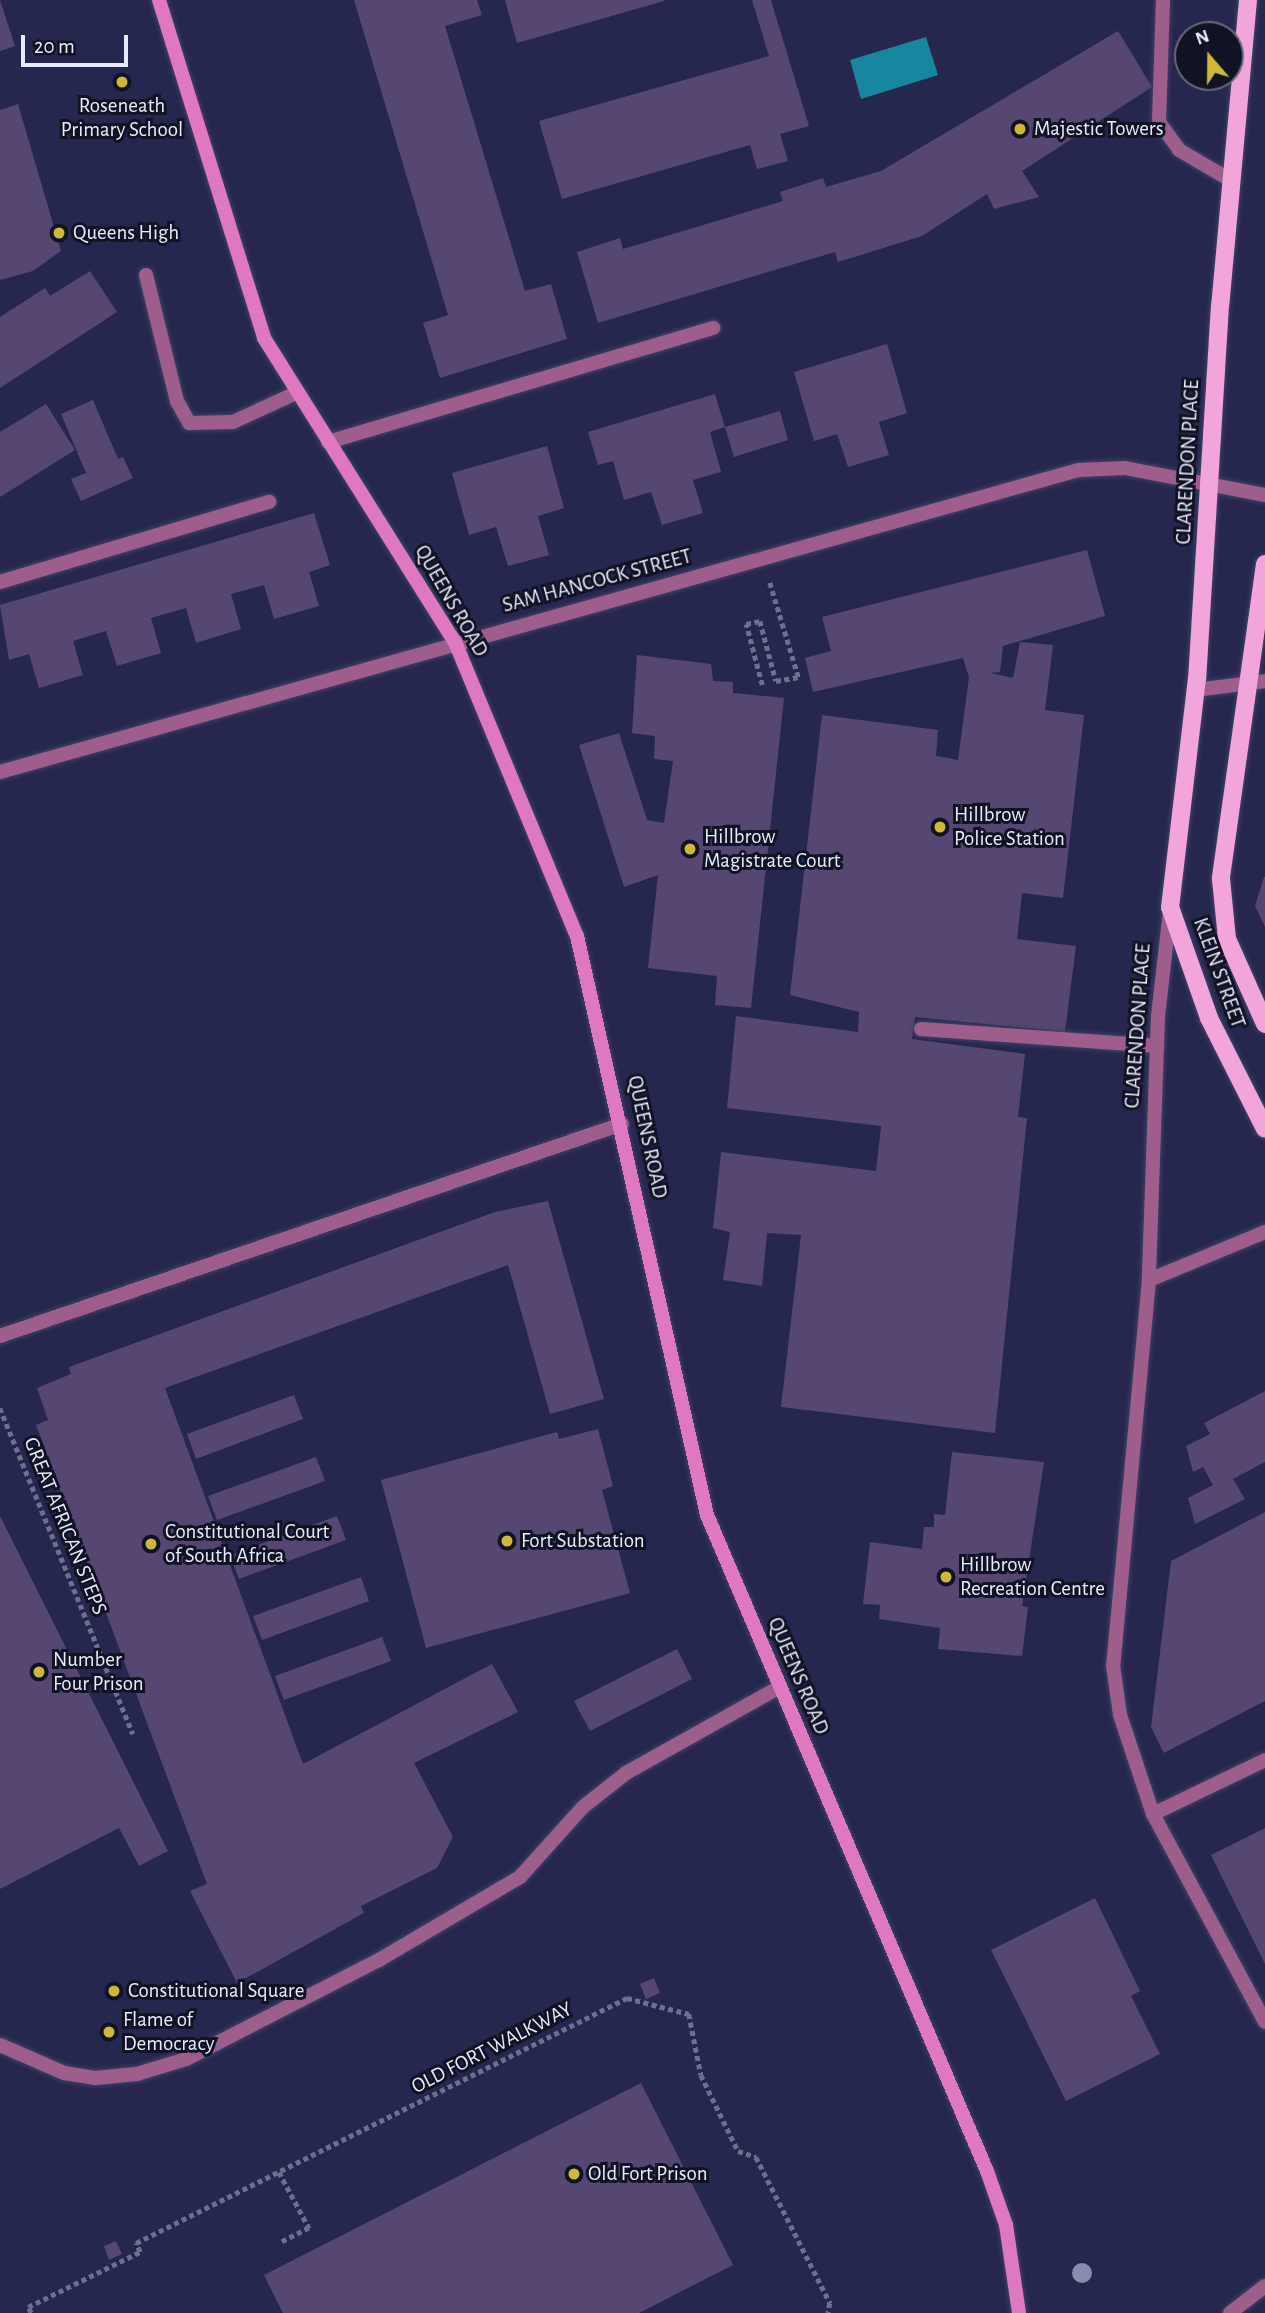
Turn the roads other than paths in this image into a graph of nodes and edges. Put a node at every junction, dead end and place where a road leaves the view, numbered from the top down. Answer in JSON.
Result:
{"nodes":[{"id":1,"x":159,"y":0,"type":"edge"},
{"id":2,"x":1163,"y":0,"type":"edge"},
{"id":3,"x":1248,"y":0,"type":"edge"},
{"id":4,"x":1232,"y":181,"type":"junction"},
{"id":5,"x":146,"y":275,"type":"dead end"},
{"id":6,"x":713,"y":328,"type":"dead end"},
{"id":7,"x":296,"y":393,"type":"junction"},
{"id":8,"x":328,"y":442,"type":"junction"},
{"id":9,"x":1210,"y":482,"type":"junction"},
{"id":10,"x":1265,"y":495,"type":"edge"},
{"id":11,"x":269,"y":502,"type":"dead end"},
{"id":12,"x":1265,"y":564,"type":"edge"},
{"id":13,"x":0,"y":582,"type":"edge"},
{"id":14,"x":455,"y":642,"type":"junction"},
{"id":15,"x":1265,"y":681,"type":"edge"},
{"id":16,"x":1246,"y":688,"type":"junction"},
{"id":17,"x":1196,"y":690,"type":"junction"},
{"id":18,"x":1,"y":768,"type":"edge"},
{"id":19,"x":1170,"y":906,"type":"junction"},
{"id":20,"x":1265,"y":1024,"type":"edge"},
{"id":21,"x":921,"y":1029,"type":"dead end"},
{"id":22,"x":1157,"y":1046,"type":"junction"},
{"id":23,"x":622,"y":1124,"type":"junction"},
{"id":24,"x":1265,"y":1129,"type":"edge"},
{"id":25,"x":1265,"y":1232,"type":"edge"},
{"id":26,"x":1149,"y":1280,"type":"junction"},
{"id":27,"x":0,"y":1336,"type":"edge"},
{"id":28,"x":780,"y":1687,"type":"junction"},
{"id":29,"x":1265,"y":1760,"type":"edge"},
{"id":30,"x":1153,"y":1814,"type":"junction"},
{"id":31,"x":1265,"y":2022,"type":"edge"},
{"id":32,"x":0,"y":2045,"type":"edge"},
{"id":33,"x":1265,"y":2286,"type":"edge"},
{"id":34,"x":1018,"y":2313,"type":"edge"},
{"id":35,"x":1230,"y":2313,"type":"edge"}],
"edges":[{"from":1,"to":7,"type":"street","name":"QUEENS ROAD"},
{"from":2,"to":4,"type":"street"},
{"from":3,"to":4,"type":"main road","name":"CLARENDON PLACE"},
{"from":4,"to":9,"type":"main road","name":"CLARENDON PLACE"},
{"from":5,"to":7,"type":"street"},
{"from":6,"to":8,"type":"street"},
{"from":7,"to":8,"type":"street","name":"QUEENS ROAD"},
{"from":8,"to":14,"type":"street","name":"QUEENS ROAD"},
{"from":9,"to":10,"type":"street","name":"SAM HANCOCK STREET"},
{"from":9,"to":14,"type":"street","name":"SAM HANCOCK STREET"},
{"from":9,"to":17,"type":"main road","name":"CLARENDON PLACE"},
{"from":11,"to":13,"type":"street"},
{"from":12,"to":16,"type":"main road"},
{"from":14,"to":18,"type":"street","name":"SAM HANCOCK STREET"},
{"from":14,"to":23,"type":"street","name":"QUEENS ROAD"},
{"from":15,"to":16,"type":"street"},
{"from":16,"to":17,"type":"street"},
{"from":16,"to":20,"type":"main road"},
{"from":17,"to":19,"type":"main road","name":"CLARENDON PLACE"},
{"from":19,"to":22,"type":"street","name":"CLARENDON PLACE"},
{"from":19,"to":24,"type":"main road","name":"KLEIN STREET"},
{"from":21,"to":22,"type":"street"},
{"from":22,"to":26,"type":"street","name":"CLARENDON PLACE"},
{"from":23,"to":27,"type":"street"},
{"from":23,"to":28,"type":"street","name":"QUEENS ROAD"},
{"from":25,"to":26,"type":"street"},
{"from":26,"to":30,"type":"street","name":"CLARENDON PLACE"},
{"from":28,"to":32,"type":"street"},
{"from":28,"to":34,"type":"street","name":"QUEENS ROAD"},
{"from":29,"to":30,"type":"street"},
{"from":30,"to":31,"type":"street","name":"CLARENDON PLACE"},
{"from":33,"to":35,"type":"street"}]}
